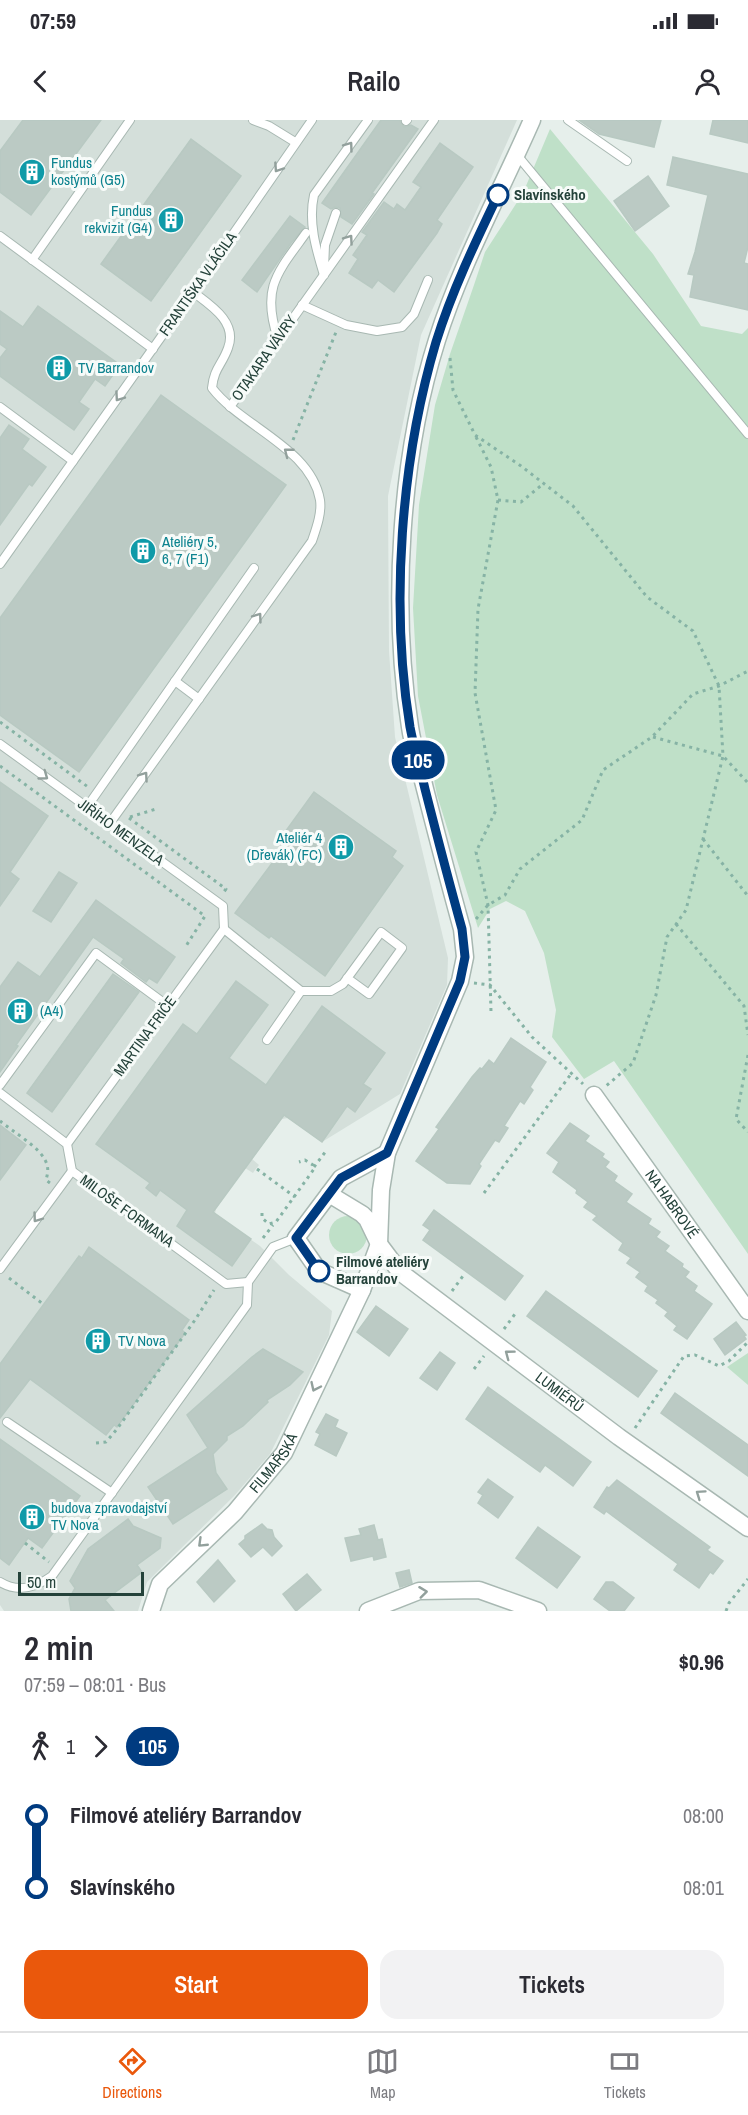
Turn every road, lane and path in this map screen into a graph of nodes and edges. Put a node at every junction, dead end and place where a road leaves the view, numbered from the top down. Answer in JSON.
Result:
{"nodes":[{"id":1,"x":130,"y":120,"type":"edge"},
{"id":2,"x":253,"y":120,"type":"edge"},
{"id":3,"x":312,"y":120,"type":"edge"},
{"id":4,"x":368,"y":120,"type":"edge"},
{"id":5,"x":434,"y":120,"type":"edge"},
{"id":6,"x":532,"y":120,"type":"edge"},
{"id":7,"x":568,"y":120,"type":"edge"},
{"id":8,"x":295,"y":142,"type":"junction"},
{"id":9,"x":517,"y":155,"type":"junction"},
{"id":10,"x":627,"y":161,"type":"dead end"},
{"id":11,"x":336,"y":213,"type":"dead end"},
{"id":12,"x":306,"y":233,"type":"dead end"},
{"id":13,"x":0,"y":236,"type":"edge"},
{"id":14,"x":32,"y":260,"type":"junction"},
{"id":15,"x":324,"y":275,"type":"junction"},
{"id":16,"x":428,"y":280,"type":"dead end"},
{"id":17,"x":193,"y":292,"type":"junction"},
{"id":18,"x":302,"y":305,"type":"junction"},
{"id":19,"x":340,"y":322,"type":"junction"},
{"id":20,"x":278,"y":339,"type":"junction"},
{"id":21,"x":437,"y":341,"type":"junction"},
{"id":22,"x":153,"y":349,"type":"junction"},
{"id":23,"x":230,"y":406,"type":"junction"},
{"id":24,"x":0,"y":407,"type":"edge"},
{"id":25,"x":748,"y":434,"type":"edge"},
{"id":26,"x":475,"y":435,"type":"junction"},
{"id":27,"x":288,"y":452,"type":"junction"},
{"id":28,"x":73,"y":461,"type":"junction"},
{"id":29,"x":543,"y":484,"type":"junction"},
{"id":30,"x":498,"y":500,"type":"junction"},
{"id":31,"x":0,"y":564,"type":"edge"},
{"id":32,"x":254,"y":568,"type":"dead end"},
{"id":33,"x":748,"y":671,"type":"edge"},
{"id":34,"x":175,"y":681,"type":"junction"},
{"id":35,"x":719,"y":686,"type":"junction"},
{"id":36,"x":199,"y":699,"type":"junction"},
{"id":37,"x":0,"y":722,"type":"edge"},
{"id":38,"x":652,"y":737,"type":"junction"},
{"id":39,"x":0,"y":744,"type":"edge"},
{"id":40,"x":723,"y":756,"type":"junction"},
{"id":41,"x":0,"y":766,"type":"edge"},
{"id":42,"x":71,"y":774,"type":"dead end"},
{"id":43,"x":748,"y":783,"type":"edge"},
{"id":44,"x":87,"y":807,"type":"junction"},
{"id":45,"x":156,"y":809,"type":"dead end"},
{"id":46,"x":111,"y":823,"type":"junction"},
{"id":47,"x":703,"y":839,"type":"junction"},
{"id":48,"x":226,"y":889,"type":"dead end"},
{"id":49,"x":748,"y":896,"type":"edge"},
{"id":50,"x":488,"y":905,"type":"junction"},
{"id":51,"x":676,"y":924,"type":"junction"},
{"id":52,"x":224,"y":929,"type":"junction"},
{"id":53,"x":186,"y":946,"type":"dead end"},
{"id":54,"x":347,"y":978,"type":"junction"},
{"id":55,"x":460,"y":981,"type":"junction"},
{"id":56,"x":490,"y":985,"type":"junction"},
{"id":57,"x":301,"y":991,"type":"junction"},
{"id":58,"x":746,"y":1004,"type":"edge"},
{"id":59,"x":168,"y":1006,"type":"junction"},
{"id":60,"x":491,"y":1012,"type":"dead end"},
{"id":61,"x":748,"y":1035,"type":"edge"},
{"id":62,"x":267,"y":1040,"type":"dead end"},
{"id":63,"x":748,"y":1054,"type":"edge"},
{"id":64,"x":0,"y":1085,"type":"edge"},
{"id":65,"x":0,"y":1093,"type":"edge"},
{"id":66,"x":594,"y":1095,"type":"joint"},
{"id":67,"x":0,"y":1121,"type":"edge"},
{"id":68,"x":748,"y":1132,"type":"edge"},
{"id":69,"x":67,"y":1144,"type":"junction"},
{"id":70,"x":326,"y":1151,"type":"dead end"},
{"id":71,"x":387,"y":1153,"type":"junction"},
{"id":72,"x":299,"y":1162,"type":"dead end"},
{"id":73,"x":314,"y":1167,"type":"junction"},
{"id":74,"x":257,"y":1169,"type":"dead end"},
{"id":75,"x":72,"y":1171,"type":"junction"},
{"id":76,"x":59,"y":1189,"type":"junction"},
{"id":77,"x":484,"y":1192,"type":"dead end"},
{"id":78,"x":329,"y":1194,"type":"junction"},
{"id":79,"x":295,"y":1197,"type":"junction"},
{"id":80,"x":262,"y":1213,"type":"dead end"},
{"id":81,"x":274,"y":1224,"type":"junction"},
{"id":82,"x":263,"y":1238,"type":"dead end"},
{"id":83,"x":296,"y":1238,"type":"junction"},
{"id":84,"x":379,"y":1244,"type":"junction"},
{"id":85,"x":2,"y":1272,"type":"edge"},
{"id":86,"x":464,"y":1276,"type":"dead end"},
{"id":87,"x":248,"y":1282,"type":"junction"},
{"id":88,"x":362,"y":1290,"type":"junction"},
{"id":89,"x":219,"y":1293,"type":"dead end"},
{"id":90,"x":451,"y":1293,"type":"dead end"},
{"id":91,"x":44,"y":1304,"type":"dead end"},
{"id":92,"x":748,"y":1311,"type":"edge"},
{"id":93,"x":748,"y":1342,"type":"edge"},
{"id":94,"x":7,"y":1422,"type":"dead end"},
{"id":95,"x":625,"y":1442,"type":"junction"},
{"id":96,"x":96,"y":1443,"type":"dead end"},
{"id":97,"x":112,"y":1493,"type":"junction"},
{"id":98,"x":748,"y":1528,"type":"edge"},
{"id":99,"x":25,"y":1543,"type":"dead end"},
{"id":100,"x":57,"y":1568,"type":"junction"},
{"id":101,"x":748,"y":1579,"type":"edge"},
{"id":102,"x":0,"y":1582,"type":"edge"},
{"id":103,"x":151,"y":1611,"type":"edge"},
{"id":104,"x":368,"y":1611,"type":"edge"},
{"id":105,"x":538,"y":1611,"type":"edge"},
{"id":106,"x":726,"y":1611,"type":"edge"}],
"edges":[{"from":1,"to":14,"type":"lane"},
{"from":2,"to":8,"type":"lane"},
{"from":3,"to":8,"type":"lane","name":"FRANTIŠKA VLÁČILA"},
{"from":15,"to":4,"type":"lane","one_way":true},
{"from":15,"to":5,"type":"lane","name":"OTAKARA VÁVRY","one_way":true},
{"from":6,"to":9,"type":"street"},
{"from":7,"to":10,"type":"lane"},
{"from":8,"to":17,"type":"lane","name":"FRANTIŠKA VLÁČILA","one_way":true},
{"from":9,"to":21,"type":"street"},
{"from":9,"to":25,"type":"lane"},
{"from":11,"to":15,"type":"lane"},
{"from":12,"to":20,"type":"lane"},
{"from":13,"to":14,"type":"lane"},
{"from":14,"to":22,"type":"lane"},
{"from":15,"to":18,"type":"lane","name":"OTAKARA VÁVRY"},
{"from":16,"to":19,"type":"lane"},
{"from":17,"to":22,"type":"lane","name":"FRANTIŠKA VLÁČILA"},
{"from":17,"to":23,"type":"lane"},
{"from":18,"to":19,"type":"lane"},
{"from":18,"to":20,"type":"lane","name":"OTAKARA VÁVRY"},
{"from":19,"to":27,"type":"path"},
{"from":20,"to":23,"type":"lane","name":"OTAKARA VÁVRY"},
{"from":21,"to":26,"type":"path"},
{"from":21,"to":55,"type":"street"},
{"from":22,"to":28,"type":"lane","name":"FRANTIŠKA VLÁČILA","one_way":true},
{"from":27,"to":23,"type":"lane","name":"OTAKARA VÁVRY","one_way":true},
{"from":24,"to":28,"type":"lane"},
{"from":26,"to":29,"type":"path"},
{"from":26,"to":30,"type":"path"},
{"from":36,"to":27,"type":"lane","name":"OTAKARA VÁVRY","one_way":true},
{"from":28,"to":31,"type":"lane","name":"FRANTIŠKA VLÁČILA"},
{"from":29,"to":30,"type":"path"},
{"from":29,"to":35,"type":"path"},
{"from":30,"to":50,"type":"path"},
{"from":32,"to":34,"type":"lane"},
{"from":33,"to":35,"type":"path"},
{"from":34,"to":36,"type":"lane"},
{"from":34,"to":44,"type":"lane"},
{"from":35,"to":38,"type":"path"},
{"from":35,"to":40,"type":"path"},
{"from":46,"to":36,"type":"lane","name":"OTAKARA VÁVRY","one_way":true},
{"from":37,"to":42,"type":"path"},
{"from":38,"to":40,"type":"path"},
{"from":38,"to":50,"type":"path"},
{"from":39,"to":44,"type":"lane","name":"JIŘÍHO MENZELA","one_way":true},
{"from":40,"to":43,"type":"path"},
{"from":40,"to":47,"type":"path"},
{"from":41,"to":53,"type":"path"},
{"from":44,"to":46,"type":"lane","name":"JIŘÍHO MENZELA"},
{"from":45,"to":48,"type":"path"},
{"from":46,"to":52,"type":"lane","name":"JIŘÍHO MENZELA"},
{"from":47,"to":49,"type":"path"},
{"from":47,"to":51,"type":"path"},
{"from":50,"to":56,"type":"path"},
{"from":51,"to":58,"type":"path"},
{"from":51,"to":66,"type":"path"},
{"from":52,"to":57,"type":"lane"},
{"from":52,"to":59,"type":"lane","name":"MARTINA FRIČE"},
{"from":54,"to":54,"type":"lane"},
{"from":54,"to":57,"type":"lane"},
{"from":55,"to":56,"type":"path"},
{"from":55,"to":71,"type":"street"},
{"from":56,"to":60,"type":"path"},
{"from":56,"to":77,"type":"path"},
{"from":57,"to":62,"type":"lane"},
{"from":58,"to":61,"type":"path"},
{"from":59,"to":64,"type":"lane"},
{"from":59,"to":69,"type":"lane","name":"MARTINA FRIČE"},
{"from":63,"to":68,"type":"path"},
{"from":65,"to":69,"type":"lane"},
{"from":66,"to":92,"type":"street","name":"NA HABROVÉ"},
{"from":67,"to":76,"type":"path"},
{"from":69,"to":75,"type":"lane","name":"MILOŠE FORMANA"},
{"from":70,"to":73,"type":"path"},
{"from":71,"to":78,"type":"street"},
{"from":71,"to":84,"type":"street","name":"FILMAŘSKÁ"},
{"from":72,"to":73,"type":"path"},
{"from":73,"to":79,"type":"path"},
{"from":74,"to":79,"type":"path"},
{"from":75,"to":76,"type":"lane"},
{"from":75,"to":87,"type":"lane","name":"MILOŠE FORMANA"},
{"from":76,"to":85,"type":"lane","one_way":true},
{"from":78,"to":83,"type":"street"},
{"from":78,"to":84,"type":"street","name":"LUMIÉRŮ"},
{"from":79,"to":81,"type":"path"},
{"from":80,"to":81,"type":"path"},
{"from":81,"to":82,"type":"path"},
{"from":83,"to":87,"type":"lane"},
{"from":83,"to":88,"type":"street"},
{"from":84,"to":88,"type":"street","name":"FILMAŘSKÁ"},
{"from":95,"to":84,"type":"street","name":"LUMIÉRŮ","one_way":true},
{"from":85,"to":91,"type":"path"},
{"from":86,"to":90,"type":"path"},
{"from":87,"to":97,"type":"lane"},
{"from":88,"to":103,"type":"street","name":"FILMAŘSKÁ","one_way":true},
{"from":89,"to":96,"type":"path"},
{"from":93,"to":95,"type":"path"},
{"from":94,"to":97,"type":"lane"},
{"from":98,"to":95,"type":"street","name":"LUMIÉRŮ","one_way":true},
{"from":97,"to":100,"type":"lane"},
{"from":99,"to":100,"type":"path"},
{"from":100,"to":102,"type":"lane"},
{"from":101,"to":106,"type":"path"},
{"from":104,"to":105,"type":"street","one_way":true}]}
